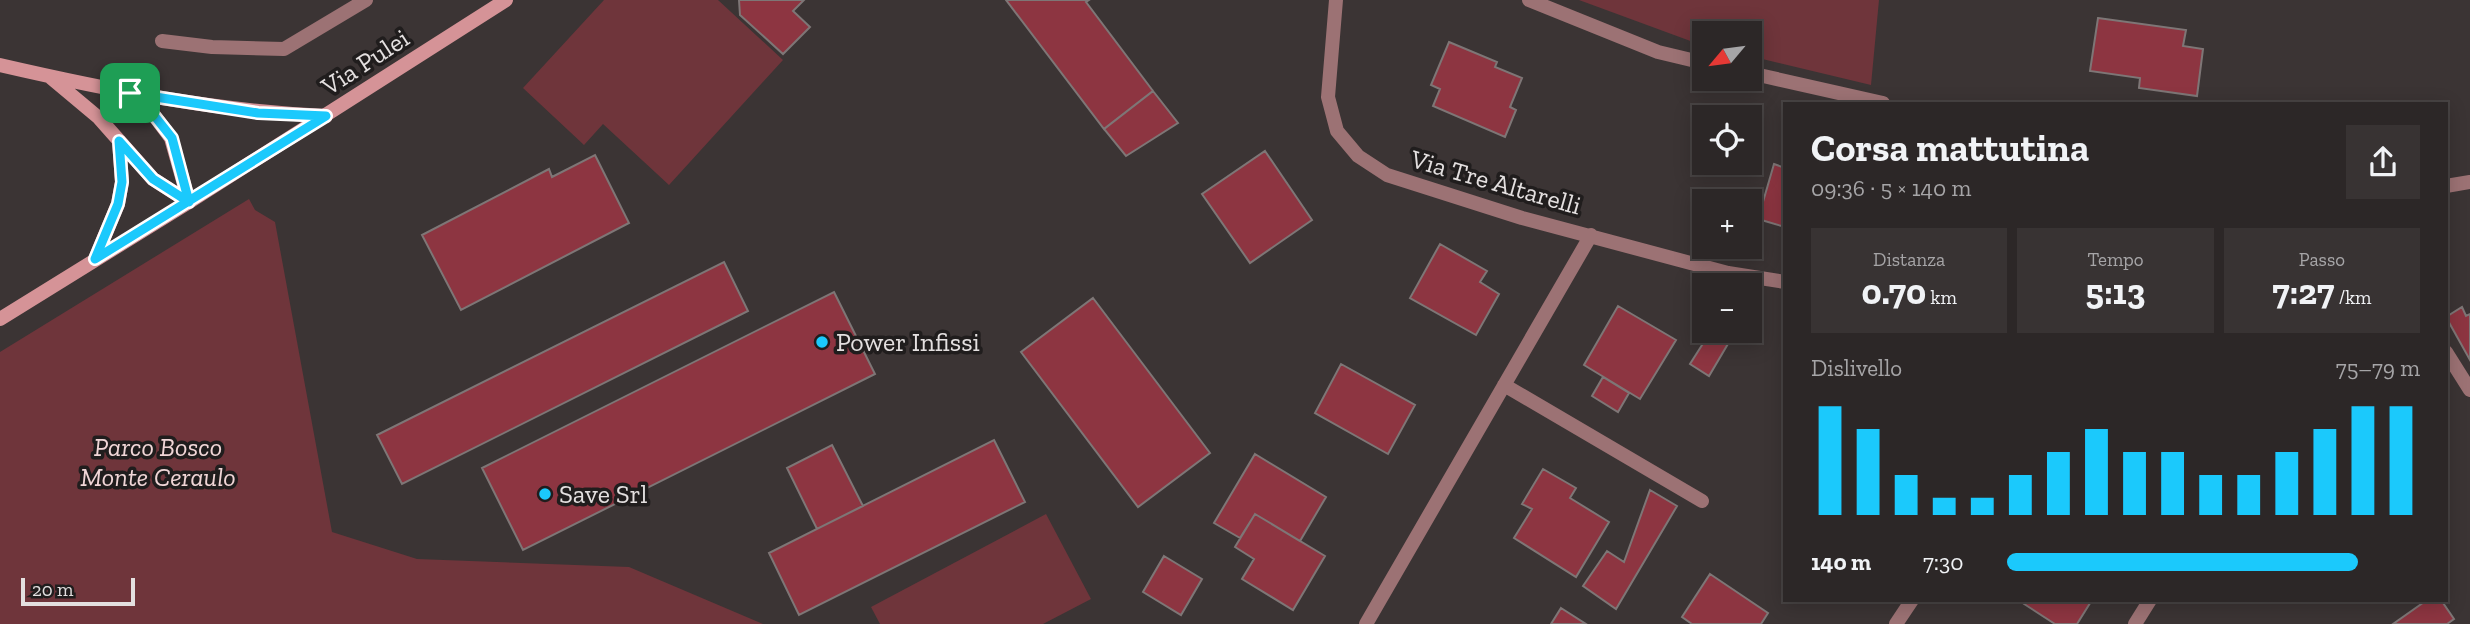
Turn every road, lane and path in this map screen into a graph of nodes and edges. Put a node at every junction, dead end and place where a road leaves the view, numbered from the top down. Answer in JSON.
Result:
{"nodes":[{"id":1,"x":366,"y":0,"type":"edge"},
{"id":2,"x":1336,"y":0,"type":"edge"},
{"id":3,"x":1528,"y":0,"type":"edge"},
{"id":4,"x":499,"y":2,"type":"edge"},
{"id":5,"x":162,"y":41,"type":"dead end"},
{"id":6,"x":1692,"y":59,"type":"edge"},
{"id":7,"x":0,"y":65,"type":"edge"},
{"id":8,"x":49,"y":76,"type":"junction"},
{"id":9,"x":1762,"y":76,"type":"edge"},
{"id":10,"x":130,"y":93,"type":"junction"},
{"id":11,"x":1879,"y":102,"type":"edge"},
{"id":12,"x":326,"y":116,"type":"junction"},
{"id":13,"x":119,"y":141,"type":"junction"},
{"id":14,"x":2470,"y":182,"type":"edge"},
{"id":15,"x":2448,"y":186,"type":"edge"},
{"id":16,"x":189,"y":202,"type":"junction"},
{"id":17,"x":1591,"y":235,"type":"junction"},
{"id":18,"x":95,"y":259,"type":"junction"},
{"id":19,"x":1783,"y":282,"type":"edge"},
{"id":20,"x":0,"y":318,"type":"edge"},
{"id":21,"x":2448,"y":355,"type":"edge"},
{"id":22,"x":1504,"y":385,"type":"junction"},
{"id":23,"x":2470,"y":390,"type":"edge"},
{"id":24,"x":1702,"y":500,"type":"dead end"},
{"id":25,"x":1911,"y":602,"type":"edge"},
{"id":26,"x":2149,"y":602,"type":"edge"},
{"id":27,"x":1366,"y":624,"type":"edge"},
{"id":28,"x":1896,"y":624,"type":"edge"},
{"id":29,"x":2135,"y":624,"type":"edge"}],
"edges":[{"from":1,"to":5,"type":"street"},
{"from":2,"to":17,"type":"street","name":"Via Tre Altarelli"},
{"from":3,"to":6,"type":"street"},
{"from":4,"to":12,"type":"main road","name":"Via Pulei"},
{"from":7,"to":8,"type":"main road"},
{"from":8,"to":10,"type":"main road"},
{"from":8,"to":13,"type":"main road"},
{"from":9,"to":11,"type":"street"},
{"from":10,"to":12,"type":"main road"},
{"from":10,"to":16,"type":"main road"},
{"from":12,"to":16,"type":"main road","name":"Via Pulei"},
{"from":13,"to":16,"type":"main road"},
{"from":13,"to":18,"type":"main road"},
{"from":14,"to":15,"type":"street"},
{"from":16,"to":18,"type":"main road","name":"Via Pulei"},
{"from":17,"to":19,"type":"street","name":"Via Tre Altarelli"},
{"from":17,"to":22,"type":"street"},
{"from":18,"to":20,"type":"main road","name":"Via Pulei"},
{"from":21,"to":23,"type":"street"},
{"from":22,"to":24,"type":"street"},
{"from":22,"to":27,"type":"street"},
{"from":25,"to":28,"type":"street"},
{"from":26,"to":29,"type":"street"}]}
